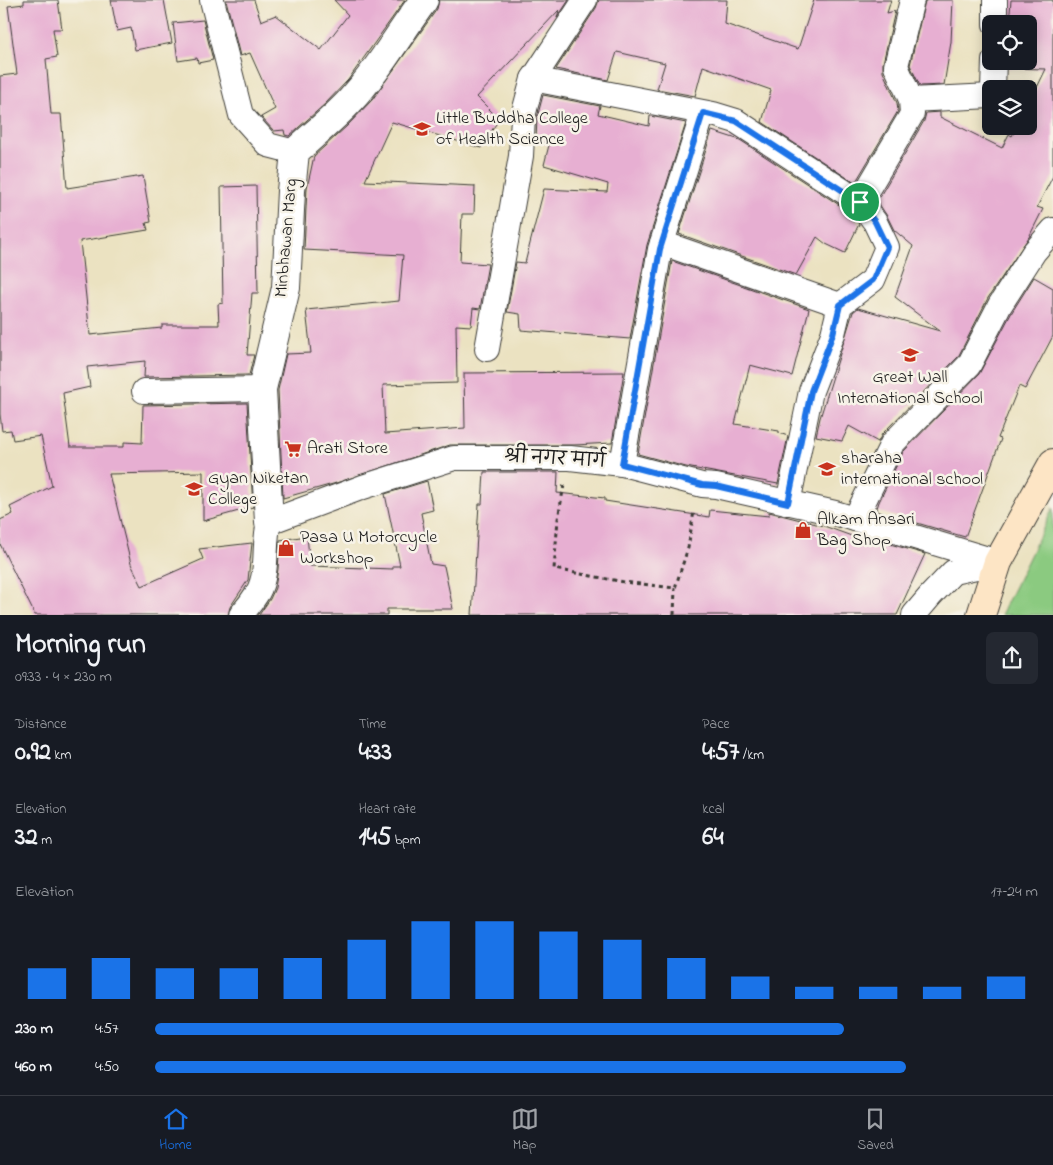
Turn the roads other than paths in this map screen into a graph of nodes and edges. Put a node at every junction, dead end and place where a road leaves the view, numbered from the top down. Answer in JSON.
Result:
{"nodes":[{"id":1,"x":212,"y":0,"type":"edge"},
{"id":2,"x":424,"y":0,"type":"edge"},
{"id":3,"x":585,"y":0,"type":"edge"},
{"id":4,"x":912,"y":0,"type":"edge"},
{"id":5,"x":994,"y":0,"type":"edge"},
{"id":6,"x":995,"y":15,"type":"edge"},
{"id":7,"x":534,"y":78,"type":"junction"},
{"id":8,"x":982,"y":96,"type":"edge"},
{"id":9,"x":910,"y":100,"type":"junction"},
{"id":10,"x":703,"y":113,"type":"junction"},
{"id":11,"x":295,"y":152,"type":"junction"},
{"id":12,"x":860,"y":202,"type":"junction"},
{"id":13,"x":1053,"y":230,"type":"edge"},
{"id":14,"x":662,"y":243,"type":"junction"},
{"id":15,"x":840,"y":305,"type":"junction"},
{"id":16,"x":487,"y":349,"type":"dead end"},
{"id":17,"x":262,"y":389,"type":"junction"},
{"id":18,"x":144,"y":391,"type":"dead end"},
{"id":19,"x":1053,"y":463,"type":"edge"},
{"id":20,"x":622,"y":464,"type":"junction"},
{"id":21,"x":788,"y":503,"type":"junction"},
{"id":22,"x":855,"y":519,"type":"junction"},
{"id":23,"x":269,"y":522,"type":"junction"},
{"id":24,"x":998,"y":562,"type":"junction"},
{"id":25,"x":241,"y":615,"type":"edge"},
{"id":26,"x":914,"y":615,"type":"edge"},
{"id":27,"x":981,"y":615,"type":"edge"}],
"edges":[{"from":1,"to":11,"type":"street"},
{"from":2,"to":11,"type":"street"},
{"from":3,"to":7,"type":"street"},
{"from":4,"to":9,"type":"street"},
{"from":5,"to":6,"type":"street"},
{"from":7,"to":10,"type":"street"},
{"from":7,"to":16,"type":"street"},
{"from":8,"to":9,"type":"street"},
{"from":9,"to":12,"type":"street"},
{"from":10,"to":12,"type":"street"},
{"from":10,"to":14,"type":"street"},
{"from":11,"to":17,"type":"street","name":"Minbhawan Marg"},
{"from":12,"to":15,"type":"street"},
{"from":13,"to":22,"type":"street"},
{"from":14,"to":15,"type":"street"},
{"from":14,"to":20,"type":"street"},
{"from":15,"to":21,"type":"street"},
{"from":17,"to":18,"type":"street"},
{"from":17,"to":23,"type":"street","name":"Minbhawan Marg"},
{"from":19,"to":24,"type":"main road"},
{"from":20,"to":21,"type":"street","name":"श्री नगर मार्ग"},
{"from":20,"to":23,"type":"street","name":"श्री नगर मार्ग"},
{"from":21,"to":22,"type":"street","name":"श्री नगर मार्ग"},
{"from":22,"to":24,"type":"street","name":"श्री नगर मार्ग"},
{"from":23,"to":25,"type":"street"},
{"from":24,"to":26,"type":"street"},
{"from":24,"to":27,"type":"main road"}]}
